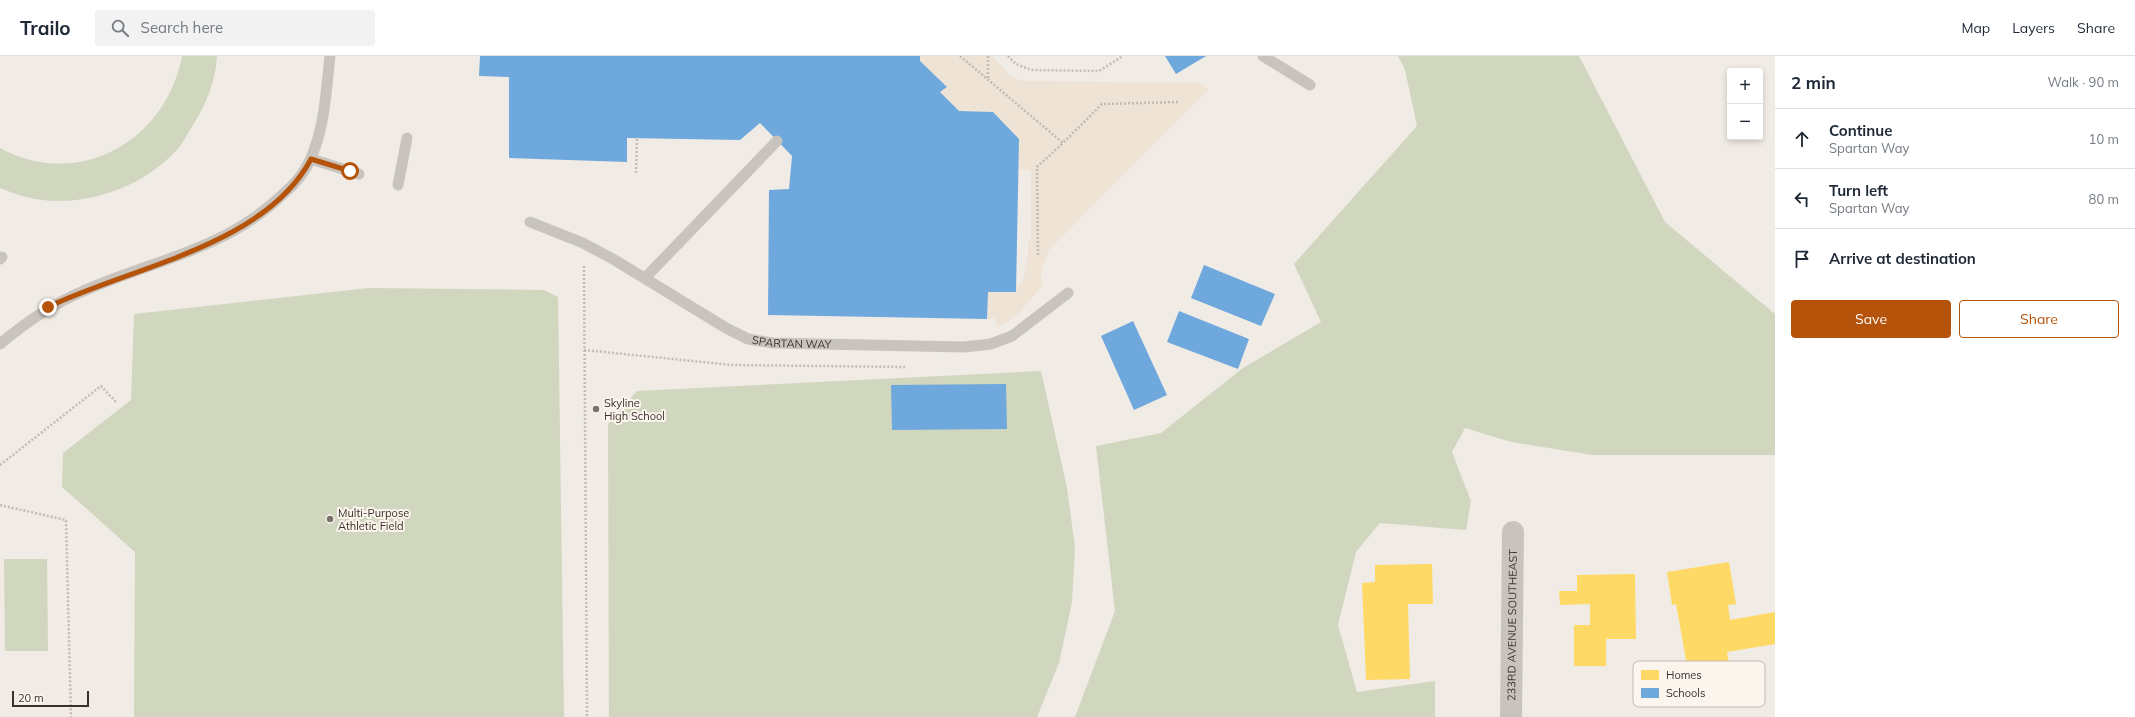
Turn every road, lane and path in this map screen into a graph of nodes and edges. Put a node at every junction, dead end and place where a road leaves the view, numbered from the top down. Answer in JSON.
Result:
{"nodes":[{"id":1,"x":330,"y":56,"type":"edge"},
{"id":2,"x":960,"y":56,"type":"edge"},
{"id":3,"x":988,"y":56,"type":"edge"},
{"id":4,"x":1008,"y":56,"type":"edge"},
{"id":5,"x":1123,"y":56,"type":"edge"},
{"id":6,"x":1263,"y":56,"type":"edge"},
{"id":7,"x":988,"y":80,"type":"junction"},
{"id":8,"x":1310,"y":85,"type":"dead end"},
{"id":9,"x":1180,"y":102,"type":"dead end"},
{"id":10,"x":407,"y":138,"type":"dead end"},
{"id":11,"x":637,"y":138,"type":"dead end"},
{"id":12,"x":777,"y":141,"type":"dead end"},
{"id":13,"x":1063,"y":143,"type":"junction"},
{"id":14,"x":311,"y":159,"type":"junction"},
{"id":15,"x":358,"y":174,"type":"dead end"},
{"id":16,"x":636,"y":174,"type":"dead end"},
{"id":17,"x":398,"y":185,"type":"dead end"},
{"id":18,"x":530,"y":222,"type":"dead end"},
{"id":19,"x":583,"y":243,"type":"junction"},
{"id":20,"x":1038,"y":255,"type":"dead end"},
{"id":21,"x":645,"y":278,"type":"junction"},
{"id":22,"x":1068,"y":293,"type":"dead end"},
{"id":23,"x":0,"y":344,"type":"edge"},
{"id":24,"x":116,"y":402,"type":"dead end"},
{"id":25,"x":0,"y":465,"type":"edge"},
{"id":26,"x":0,"y":505,"type":"edge"},
{"id":27,"x":1513,"y":532,"type":"dead end"},
{"id":28,"x":71,"y":717,"type":"edge"},
{"id":29,"x":587,"y":717,"type":"edge"},
{"id":30,"x":1511,"y":717,"type":"edge"}],
"edges":[{"from":1,"to":14,"type":"lane"},
{"from":2,"to":7,"type":"path"},
{"from":3,"to":7,"type":"path"},
{"from":4,"to":5,"type":"path"},
{"from":6,"to":8,"type":"lane"},
{"from":7,"to":13,"type":"path"},
{"from":9,"to":13,"type":"path"},
{"from":10,"to":17,"type":"lane"},
{"from":11,"to":16,"type":"path"},
{"from":12,"to":21,"type":"lane"},
{"from":13,"to":20,"type":"path"},
{"from":14,"to":15,"type":"lane"},
{"from":14,"to":23,"type":"lane"},
{"from":18,"to":19,"type":"lane","name":"SPARTAN WAY"},
{"from":19,"to":21,"type":"lane","name":"SPARTAN WAY"},
{"from":19,"to":29,"type":"path"},
{"from":21,"to":22,"type":"lane","name":"SPARTAN WAY"},
{"from":24,"to":25,"type":"path"},
{"from":26,"to":28,"type":"path"},
{"from":27,"to":30,"type":"street","name":"233RD AVENUE SOUTHEAST"}]}
